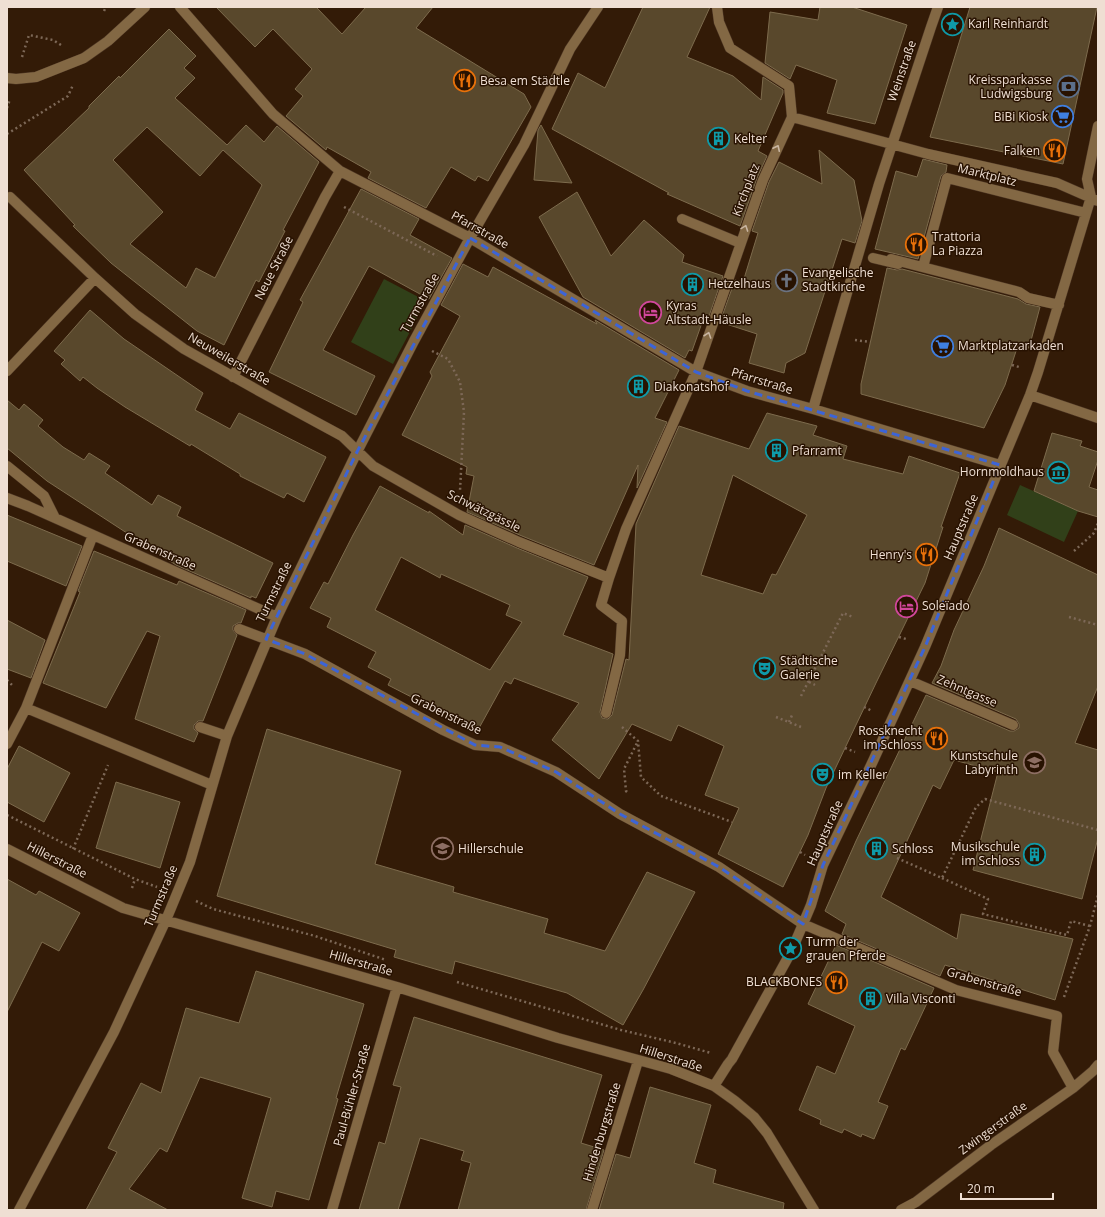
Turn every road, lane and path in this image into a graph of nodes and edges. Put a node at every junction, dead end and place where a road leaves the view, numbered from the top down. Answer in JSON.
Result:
{"nodes":[{"id":1,"x":106,"y":7,"type":"edge"},
{"id":2,"x":145,"y":7,"type":"edge"},
{"id":3,"x":180,"y":7,"type":"edge"},
{"id":4,"x":598,"y":7,"type":"edge"},
{"id":5,"x":717,"y":7,"type":"edge"},
{"id":6,"x":938,"y":7,"type":"edge"},
{"id":7,"x":104,"y":11,"type":"dead end"},
{"id":8,"x":84,"y":58,"type":"junction"},
{"id":9,"x":7,"y":78,"type":"edge"},
{"id":10,"x":792,"y":117,"type":"junction"},
{"id":11,"x":1098,"y":126,"type":"edge"},
{"id":12,"x":7,"y":134,"type":"edge"},
{"id":13,"x":892,"y":144,"type":"junction"},
{"id":14,"x":340,"y":171,"type":"junction"},
{"id":15,"x":10,"y":197,"type":"dead end"},
{"id":16,"x":1094,"y":199,"type":"edge"},
{"id":17,"x":350,"y":210,"type":"dead end"},
{"id":18,"x":1086,"y":213,"type":"junction"},
{"id":19,"x":682,"y":219,"type":"dead end"},
{"id":20,"x":470,"y":238,"type":"junction"},
{"id":21,"x":740,"y":243,"type":"junction"},
{"id":22,"x":442,"y":258,"type":"dead end"},
{"id":23,"x":873,"y":258,"type":"dead end"},
{"id":24,"x":891,"y":258,"type":"dead end"},
{"id":25,"x":923,"y":267,"type":"junction"},
{"id":26,"x":94,"y":278,"type":"junction"},
{"id":27,"x":1016,"y":295,"type":"dead end"},
{"id":28,"x":1059,"y":305,"type":"junction"},
{"id":29,"x":414,"y":341,"type":"junction"},
{"id":30,"x":7,"y":371,"type":"edge"},
{"id":31,"x":696,"y":372,"type":"junction"},
{"id":32,"x":233,"y":377,"type":"junction"},
{"id":33,"x":1030,"y":395,"type":"junction"},
{"id":34,"x":814,"y":409,"type":"junction"},
{"id":35,"x":1098,"y":418,"type":"edge"},
{"id":36,"x":357,"y":452,"type":"junction"},
{"id":37,"x":1000,"y":465,"type":"junction"},
{"id":38,"x":7,"y":466,"type":"edge"},
{"id":39,"x":7,"y":498,"type":"edge"},
{"id":40,"x":459,"y":514,"type":"junction"},
{"id":41,"x":55,"y":518,"type":"junction"},
{"id":42,"x":1098,"y":523,"type":"edge"},
{"id":43,"x":93,"y":535,"type":"junction"},
{"id":44,"x":1074,"y":551,"type":"dead end"},
{"id":45,"x":609,"y":578,"type":"junction"},
{"id":46,"x":277,"y":617,"type":"junction"},
{"id":47,"x":852,"y":617,"type":"dead end"},
{"id":48,"x":1069,"y":617,"type":"dead end"},
{"id":49,"x":1098,"y":625,"type":"edge"},
{"id":50,"x":239,"y":629,"type":"dead end"},
{"id":51,"x":266,"y":639,"type":"junction"},
{"id":52,"x":910,"y":680,"type":"junction"},
{"id":53,"x":809,"y":682,"type":"junction"},
{"id":54,"x":815,"y":685,"type":"dead end"},
{"id":55,"x":801,"y":696,"type":"dead end"},
{"id":56,"x":26,"y":708,"type":"junction"},
{"id":57,"x":606,"y":713,"type":"joint"},
{"id":58,"x":793,"y":713,"type":"dead end"},
{"id":59,"x":776,"y":717,"type":"dead end"},
{"id":60,"x":788,"y":722,"type":"junction"},
{"id":61,"x":1013,"y":724,"type":"dead end"},
{"id":62,"x":200,"y":727,"type":"dead end"},
{"id":63,"x":801,"y":727,"type":"dead end"},
{"id":64,"x":227,"y":736,"type":"junction"},
{"id":65,"x":638,"y":741,"type":"junction"},
{"id":66,"x":7,"y":744,"type":"edge"},
{"id":67,"x":116,"y":745,"type":"junction"},
{"id":68,"x":212,"y":785,"type":"junction"},
{"id":69,"x":626,"y":791,"type":"dead end"},
{"id":70,"x":7,"y":815,"type":"edge"},
{"id":71,"x":732,"y":822,"type":"dead end"},
{"id":72,"x":1098,"y":830,"type":"edge"},
{"id":73,"x":7,"y":849,"type":"edge"},
{"id":74,"x":73,"y":849,"type":"junction"},
{"id":75,"x":897,"y":858,"type":"dead end"},
{"id":76,"x":942,"y":878,"type":"junction"},
{"id":77,"x":178,"y":893,"type":"junction"},
{"id":78,"x":1098,"y":895,"type":"edge"},
{"id":79,"x":166,"y":920,"type":"junction"},
{"id":80,"x":803,"y":924,"type":"junction"},
{"id":81,"x":1090,"y":926,"type":"junction"},
{"id":82,"x":388,"y":960,"type":"dead end"},
{"id":83,"x":455,"y":981,"type":"dead end"},
{"id":84,"x":398,"y":987,"type":"junction"},
{"id":85,"x":1057,"y":1016,"type":"junction"},
{"id":86,"x":732,"y":1059,"type":"junction"},
{"id":87,"x":638,"y":1061,"type":"junction"},
{"id":88,"x":1098,"y":1065,"type":"edge"},
{"id":89,"x":714,"y":1086,"type":"junction"},
{"id":90,"x":1073,"y":1088,"type":"junction"},
{"id":91,"x":19,"y":1210,"type":"edge"},
{"id":92,"x":332,"y":1210,"type":"edge"},
{"id":93,"x":592,"y":1210,"type":"edge"},
{"id":94,"x":814,"y":1210,"type":"edge"},
{"id":95,"x":901,"y":1210,"type":"edge"}],
"edges":[{"from":1,"to":7,"type":"path"},
{"from":2,"to":8,"type":"street"},
{"from":3,"to":14,"type":"street","name":"Pfarrstraße"},
{"from":4,"to":20,"type":"street","name":"Turmstraße"},
{"from":5,"to":10,"type":"street"},
{"from":6,"to":13,"type":"street","name":"Weinstraße"},
{"from":8,"to":9,"type":"street"},
{"from":8,"to":12,"type":"path"},
{"from":10,"to":13,"type":"street"},
{"from":21,"to":10,"type":"street","name":"Kirchplatz","one_way":true},
{"from":11,"to":16,"type":"street","name":"Hauptstraße"},
{"from":13,"to":16,"type":"street","name":"Marktplatz"},
{"from":13,"to":34,"type":"street"},
{"from":14,"to":20,"type":"street","name":"Pfarrstraße"},
{"from":14,"to":32,"type":"street","name":"Neue Straße"},
{"from":15,"to":26,"type":"street","name":"Neuweilerstraße"},
{"from":16,"to":18,"type":"street","name":"Hauptstraße"},
{"from":17,"to":22,"type":"path"},
{"from":18,"to":25,"type":"street","name":"Marktplatz"},
{"from":18,"to":28,"type":"street","name":"Hauptstraße"},
{"from":19,"to":21,"type":"street"},
{"from":20,"to":29,"type":"street","name":"Turmstraße"},
{"from":20,"to":31,"type":"street","name":"Pfarrstraße"},
{"from":31,"to":21,"type":"street","name":"Kirchplatz","one_way":true},
{"from":23,"to":27,"type":"street"},
{"from":24,"to":25,"type":"street"},
{"from":25,"to":28,"type":"street"},
{"from":26,"to":30,"type":"street"},
{"from":26,"to":32,"type":"street","name":"Neuweilerstraße"},
{"from":28,"to":33,"type":"street","name":"Hauptstraße"},
{"from":29,"to":36,"type":"street","name":"Turmstraße"},
{"from":29,"to":40,"type":"path"},
{"from":31,"to":34,"type":"street","name":"Pfarrstraße"},
{"from":31,"to":45,"type":"street"},
{"from":32,"to":36,"type":"street","name":"Neuweilerstraße"},
{"from":33,"to":35,"type":"street"},
{"from":33,"to":37,"type":"street","name":"Hauptstraße"},
{"from":34,"to":37,"type":"street","name":"Pfarrstraße"},
{"from":36,"to":40,"type":"street","name":"Schwätzgässle"},
{"from":36,"to":46,"type":"street","name":"Turmstraße"},
{"from":37,"to":52,"type":"street","name":"Hauptstraße"},
{"from":38,"to":41,"type":"street"},
{"from":39,"to":41,"type":"street","name":"Grabenstraße"},
{"from":40,"to":45,"type":"street","name":"Schwätzgässle"},
{"from":41,"to":43,"type":"street","name":"Grabenstraße"},
{"from":42,"to":44,"type":"path"},
{"from":43,"to":46,"type":"street","name":"Grabenstraße"},
{"from":43,"to":56,"type":"street"},
{"from":45,"to":57,"type":"street"},
{"from":46,"to":51,"type":"street","name":"Turmstraße"},
{"from":47,"to":53,"type":"path"},
{"from":48,"to":49,"type":"path"},
{"from":50,"to":51,"type":"street","name":"Grabenstraße"},
{"from":51,"to":64,"type":"street","name":"Turmstraße"},
{"from":51,"to":80,"type":"street","name":"Grabenstraße"},
{"from":52,"to":61,"type":"street","name":"Zehntgasse"},
{"from":52,"to":80,"type":"street","name":"Hauptstraße"},
{"from":53,"to":54,"type":"path"},
{"from":53,"to":55,"type":"path"},
{"from":56,"to":66,"type":"street"},
{"from":56,"to":67,"type":"street"},
{"from":57,"to":65,"type":"path"},
{"from":58,"to":60,"type":"path"},
{"from":59,"to":60,"type":"path"},
{"from":60,"to":63,"type":"path"},
{"from":62,"to":64,"type":"street"},
{"from":64,"to":68,"type":"street","name":"Turmstraße"},
{"from":65,"to":69,"type":"path"},
{"from":65,"to":71,"type":"path"},
{"from":67,"to":68,"type":"street"},
{"from":67,"to":74,"type":"path"},
{"from":68,"to":77,"type":"street","name":"Turmstraße"},
{"from":70,"to":74,"type":"path"},
{"from":72,"to":76,"type":"path"},
{"from":73,"to":79,"type":"street","name":"Hillerstraße"},
{"from":74,"to":77,"type":"path"},
{"from":75,"to":76,"type":"path"},
{"from":76,"to":81,"type":"path"},
{"from":77,"to":79,"type":"street","name":"Turmstraße"},
{"from":77,"to":82,"type":"path"},
{"from":78,"to":81,"type":"path"},
{"from":79,"to":84,"type":"street","name":"Hillerstraße"},
{"from":79,"to":91,"type":"street","name":"Turmstraße"},
{"from":80,"to":85,"type":"street","name":"Grabenstraße"},
{"from":80,"to":86,"type":"street","name":"Hauptstraße"},
{"from":81,"to":85,"type":"path"},
{"from":83,"to":86,"type":"path"},
{"from":84,"to":87,"type":"street","name":"Hillerstraße"},
{"from":84,"to":92,"type":"street","name":"Paul-Bühler-Straße"},
{"from":85,"to":90,"type":"street"},
{"from":86,"to":89,"type":"street","name":"Hauptstraße"},
{"from":87,"to":89,"type":"street","name":"Hillerstraße"},
{"from":87,"to":93,"type":"street","name":"Hindenburgstraße"},
{"from":88,"to":90,"type":"street","name":"Zwingerstraße"},
{"from":89,"to":94,"type":"street","name":"Hillerstraße"},
{"from":90,"to":95,"type":"street","name":"Zwingerstraße"}]}
